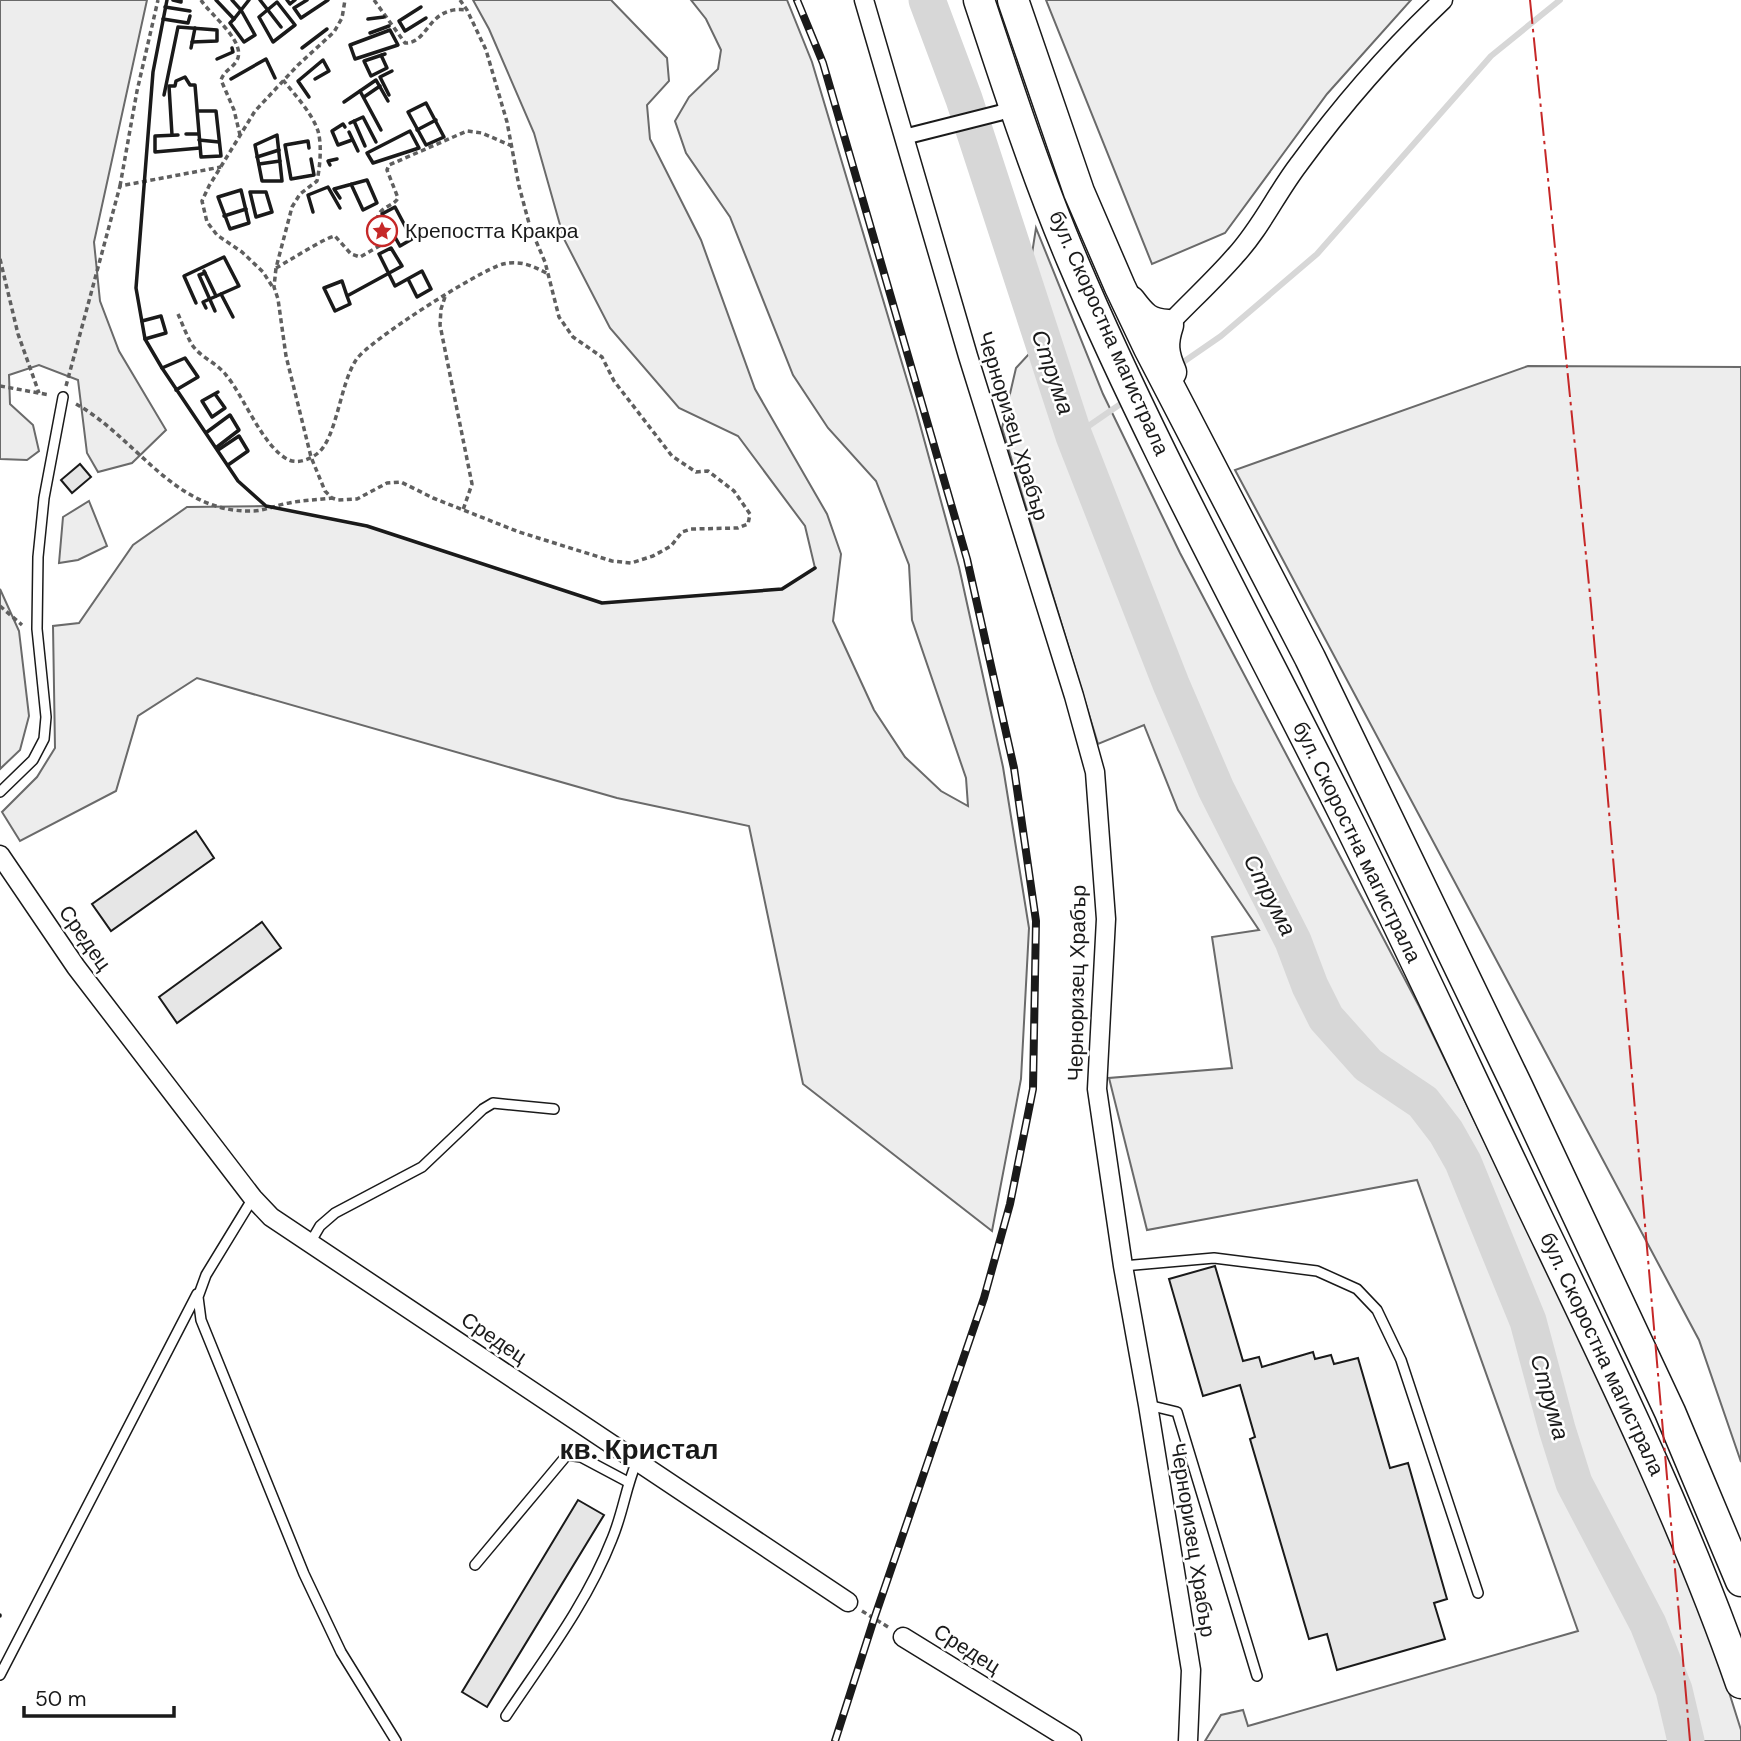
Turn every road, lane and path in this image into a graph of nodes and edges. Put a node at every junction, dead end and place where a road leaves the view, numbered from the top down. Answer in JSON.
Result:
{"nodes":[{"id":1,"x":158,"y":0,"type":"edge"},
{"id":2,"x":201,"y":0,"type":"edge"},
{"id":3,"x":345,"y":0,"type":"edge"},
{"id":4,"x":373,"y":0,"type":"edge"},
{"id":5,"x":460,"y":0,"type":"edge"},
{"id":6,"x":864,"y":0,"type":"edge"},
{"id":7,"x":979,"y":0,"type":"edge"},
{"id":8,"x":1013,"y":0,"type":"edge"},
{"id":9,"x":1443,"y":0,"type":"edge"},
{"id":10,"x":467,"y":10,"type":"junction"},
{"id":11,"x":283,"y":80,"type":"junction"},
{"id":12,"x":1007,"y":110,"type":"junction"},
{"id":13,"x":240,"y":135,"type":"junction"},
{"id":14,"x":904,"y":137,"type":"junction"},
{"id":15,"x":512,"y":146,"type":"junction"},
{"id":16,"x":220,"y":167,"type":"junction"},
{"id":17,"x":120,"y":186,"type":"junction"},
{"id":18,"x":0,"y":259,"type":"edge"},
{"id":19,"x":276,"y":268,"type":"junction"},
{"id":20,"x":548,"y":274,"type":"junction"},
{"id":21,"x":274,"y":288,"type":"junction"},
{"id":22,"x":1120,"y":288,"type":"junction"},
{"id":23,"x":446,"y":295,"type":"junction"},
{"id":24,"x":178,"y":314,"type":"dead end"},
{"id":25,"x":1168,"y":325,"type":"junction"},
{"id":26,"x":0,"y":386,"type":"edge"},
{"id":27,"x":39,"y":393,"type":"junction"},
{"id":28,"x":63,"y":397,"type":"junction"},
{"id":29,"x":311,"y":457,"type":"junction"},
{"id":30,"x":332,"y":498,"type":"junction"},
{"id":31,"x":1228,"y":500,"type":"junction"},
{"id":32,"x":463,"y":510,"type":"junction"},
{"id":33,"x":0,"y":606,"type":"edge"},
{"id":34,"x":24,"y":627,"type":"dead end"},
{"id":35,"x":0,"y":792,"type":"edge"},
{"id":36,"x":0,"y":855,"type":"edge"},
{"id":37,"x":554,"y":1109,"type":"dead end"},
{"id":38,"x":253,"y":1198,"type":"junction"},
{"id":39,"x":310,"y":1243,"type":"junction"},
{"id":40,"x":1123,"y":1266,"type":"junction"},
{"id":41,"x":206,"y":1275,"type":"junction"},
{"id":42,"x":1148,"y":1405,"type":"junction"},
{"id":43,"x":637,"y":1461,"type":"junction"},
{"id":44,"x":628,"y":1482,"type":"junction"},
{"id":45,"x":475,"y":1565,"type":"dead end"},
{"id":46,"x":1741,"y":1581,"type":"edge"},
{"id":47,"x":1478,"y":1593,"type":"dead end"},
{"id":48,"x":848,"y":1602,"type":"joint"},
{"id":49,"x":903,"y":1637,"type":"joint"},
{"id":50,"x":0,"y":1675,"type":"edge"},
{"id":51,"x":1257,"y":1676,"type":"dead end"},
{"id":52,"x":1741,"y":1683,"type":"edge"},
{"id":53,"x":506,"y":1716,"type":"dead end"},
{"id":54,"x":396,"y":1741,"type":"edge"},
{"id":55,"x":1072,"y":1741,"type":"edge"},
{"id":56,"x":1188,"y":1741,"type":"edge"}],
"edges":[{"from":1,"to":17,"type":"path"},
{"from":2,"to":13,"type":"path"},
{"from":3,"to":11,"type":"path"},
{"from":4,"to":10,"type":"path"},
{"from":5,"to":10,"type":"path"},
{"from":6,"to":14,"type":"street","name":"Черноризец Храбър"},
{"from":7,"to":12,"type":"highway","name":"бул. Скоростна магистрала"},
{"from":8,"to":22,"type":"highway","name":"бул. Скоростна магистрала"},
{"from":9,"to":25,"type":"street"},
{"from":10,"to":15,"type":"path"},
{"from":11,"to":13,"type":"path"},
{"from":11,"to":19,"type":"path"},
{"from":12,"to":14,"type":"street"},
{"from":12,"to":52,"type":"highway","name":"бул. Скоростна магистрала"},
{"from":13,"to":16,"type":"path"},
{"from":14,"to":40,"type":"street","name":"Черноризец Храбър"},
{"from":15,"to":19,"type":"path"},
{"from":15,"to":20,"type":"path"},
{"from":16,"to":17,"type":"path"},
{"from":16,"to":21,"type":"path"},
{"from":17,"to":28,"type":"path"},
{"from":18,"to":27,"type":"path"},
{"from":19,"to":21,"type":"path"},
{"from":20,"to":23,"type":"path"},
{"from":20,"to":32,"type":"path"},
{"from":21,"to":29,"type":"path"},
{"from":22,"to":25,"type":"highway"},
{"from":22,"to":31,"type":"highway","name":"бул. Скоростна магистрала"},
{"from":23,"to":29,"type":"path"},
{"from":23,"to":32,"type":"path"},
{"from":24,"to":29,"type":"path"},
{"from":25,"to":31,"type":"highway"},
{"from":26,"to":27,"type":"path"},
{"from":27,"to":28,"type":"path"},
{"from":28,"to":30,"type":"path"},
{"from":28,"to":35,"type":"lane"},
{"from":29,"to":30,"type":"path"},
{"from":30,"to":32,"type":"path"},
{"from":31,"to":46,"type":"highway","name":"бул. Скоростна магистрала"},
{"from":33,"to":34,"type":"path"},
{"from":36,"to":38,"type":"street","name":"Средец"},
{"from":37,"to":39,"type":"lane"},
{"from":38,"to":39,"type":"street","name":"Средец"},
{"from":38,"to":41,"type":"lane"},
{"from":39,"to":43,"type":"street","name":"Средец"},
{"from":40,"to":42,"type":"street","name":"Черноризец Храбър"},
{"from":40,"to":47,"type":"lane"},
{"from":41,"to":50,"type":"lane"},
{"from":41,"to":54,"type":"lane"},
{"from":42,"to":51,"type":"lane"},
{"from":42,"to":56,"type":"street","name":"Черноризец Храбър"},
{"from":43,"to":44,"type":"lane"},
{"from":43,"to":48,"type":"street","name":"Средец"},
{"from":44,"to":45,"type":"lane"},
{"from":44,"to":53,"type":"lane"},
{"from":48,"to":49,"type":"path","name":"Средец"},
{"from":49,"to":55,"type":"street","name":"Средец"}]}
